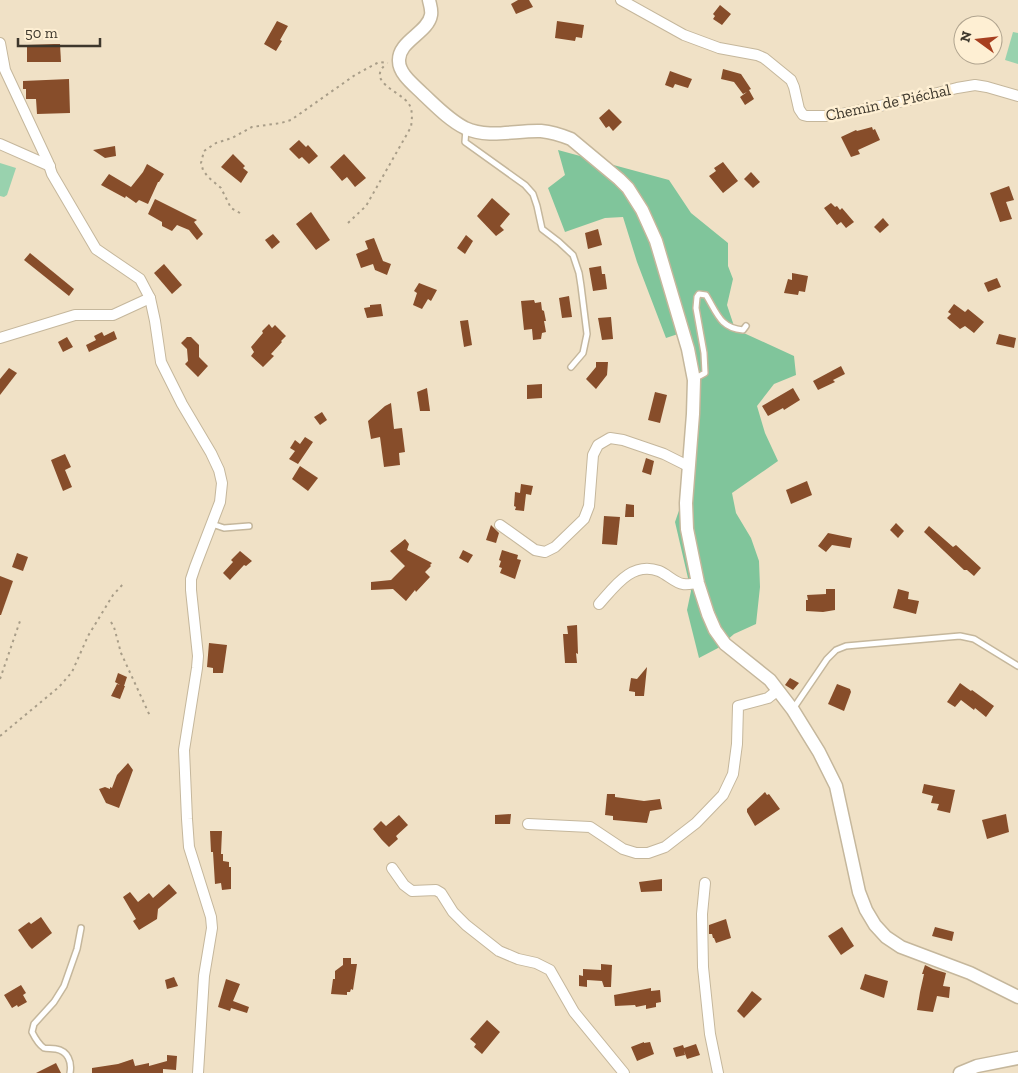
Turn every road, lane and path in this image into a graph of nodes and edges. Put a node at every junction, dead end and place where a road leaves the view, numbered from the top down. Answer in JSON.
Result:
{"nodes":[{"id":1,"x":429,"y":0,"type":"edge"},
{"id":2,"x":621,"y":0,"type":"edge"},
{"id":3,"x":0,"y":43,"type":"edge"},
{"id":4,"x":399,"y":57,"type":"junction"},
{"id":5,"x":386,"y":64,"type":"junction"},
{"id":6,"x":1018,"y":96,"type":"edge"},
{"id":7,"x":466,"y":128,"type":"junction"},
{"id":8,"x":0,"y":144,"type":"edge"},
{"id":9,"x":50,"y":166,"type":"junction"},
{"id":10,"x":240,"y":213,"type":"dead end"},
{"id":11,"x":348,"y":223,"type":"dead end"},
{"id":12,"x":150,"y":298,"type":"junction"},
{"id":13,"x":746,"y":326,"type":"dead end"},
{"id":14,"x":0,"y":338,"type":"edge"},
{"id":15,"x":571,"y":367,"type":"dead end"},
{"id":16,"x":694,"y":380,"type":"junction"},
{"id":17,"x":688,"y":466,"type":"junction"},
{"id":18,"x":212,"y":524,"type":"junction"},
{"id":19,"x":500,"y":525,"type":"dead end"},
{"id":20,"x":249,"y":526,"type":"dead end"},
{"id":21,"x":124,"y":583,"type":"dead end"},
{"id":22,"x":698,"y":583,"type":"junction"},
{"id":23,"x":600,"y":604,"type":"dead end"},
{"id":24,"x":20,"y":621,"type":"dead end"},
{"id":25,"x":111,"y":622,"type":"dead end"},
{"id":26,"x":1018,"y":666,"type":"edge"},
{"id":27,"x":0,"y":679,"type":"edge"},
{"id":28,"x":778,"y":690,"type":"junction"},
{"id":29,"x":793,"y":710,"type":"junction"},
{"id":30,"x":150,"y":716,"type":"dead end"},
{"id":31,"x":0,"y":736,"type":"edge"},
{"id":32,"x":528,"y":824,"type":"dead end"},
{"id":33,"x":392,"y":868,"type":"dead end"},
{"id":34,"x":705,"y":883,"type":"dead end"},
{"id":35,"x":82,"y":928,"type":"dead end"},
{"id":36,"x":1018,"y":998,"type":"edge"},
{"id":37,"x":1018,"y":1058,"type":"edge"},
{"id":38,"x":70,"y":1073,"type":"edge"},
{"id":39,"x":198,"y":1073,"type":"edge"},
{"id":40,"x":624,"y":1073,"type":"edge"},
{"id":41,"x":718,"y":1073,"type":"edge"},
{"id":42,"x":960,"y":1073,"type":"edge"}],
"edges":[{"from":1,"to":4,"type":"street"},
{"from":2,"to":6,"type":"street","name":"Chemin de Piéchal"},
{"from":3,"to":9,"type":"street"},
{"from":4,"to":5,"type":"path"},
{"from":4,"to":7,"type":"street"},
{"from":5,"to":10,"type":"path"},
{"from":5,"to":11,"type":"path"},
{"from":7,"to":15,"type":"lane"},
{"from":7,"to":16,"type":"street"},
{"from":8,"to":9,"type":"street"},
{"from":9,"to":12,"type":"street"},
{"from":12,"to":14,"type":"street"},
{"from":12,"to":18,"type":"street"},
{"from":13,"to":16,"type":"lane"},
{"from":16,"to":17,"type":"street"},
{"from":17,"to":19,"type":"street"},
{"from":17,"to":22,"type":"street"},
{"from":18,"to":20,"type":"lane"},
{"from":18,"to":39,"type":"street"},
{"from":21,"to":31,"type":"path"},
{"from":22,"to":23,"type":"street"},
{"from":22,"to":28,"type":"street"},
{"from":24,"to":27,"type":"path"},
{"from":25,"to":30,"type":"path"},
{"from":26,"to":29,"type":"lane"},
{"from":28,"to":29,"type":"street"},
{"from":28,"to":32,"type":"street"},
{"from":29,"to":36,"type":"street"},
{"from":33,"to":40,"type":"street"},
{"from":34,"to":41,"type":"street"},
{"from":35,"to":38,"type":"lane"},
{"from":37,"to":42,"type":"street"}]}
